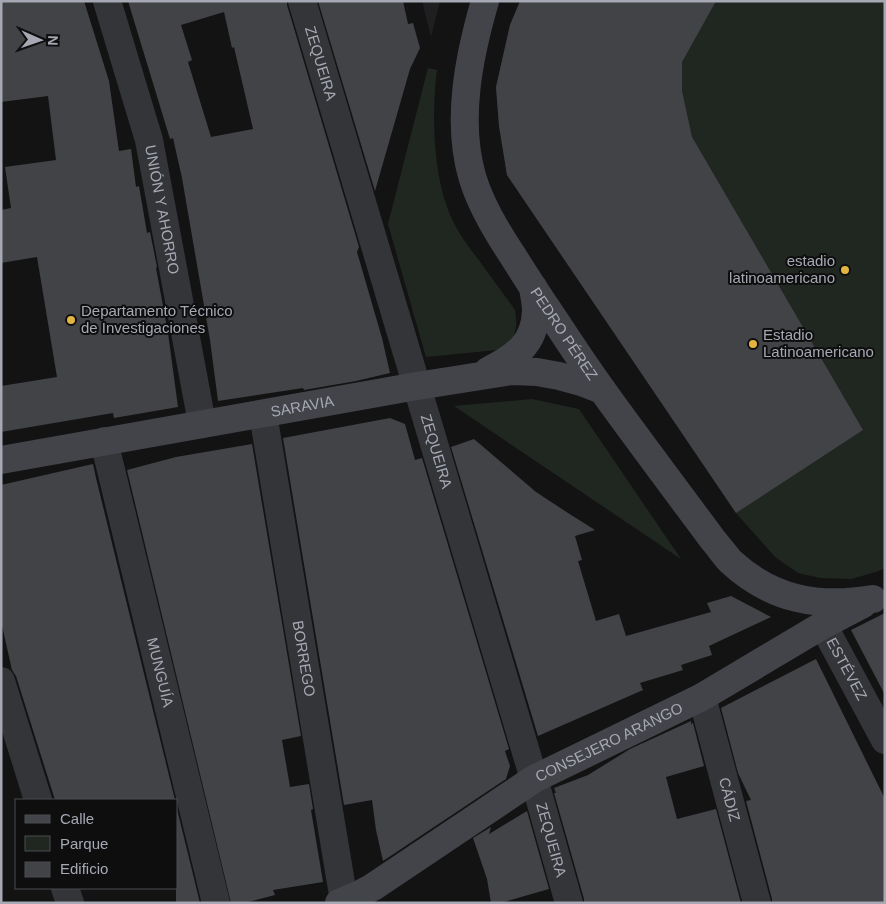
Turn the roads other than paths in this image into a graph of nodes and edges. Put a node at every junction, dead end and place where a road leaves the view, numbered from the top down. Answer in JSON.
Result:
{"nodes":[{"id":1,"x":107,"y":1,"type":"edge"},
{"id":2,"x":302,"y":1,"type":"edge"},
{"id":3,"x":485,"y":1,"type":"edge"},
{"id":4,"x":533,"y":287,"type":"junction"},
{"id":5,"x":479,"y":376,"type":"junction"},
{"id":6,"x":417,"y":386,"type":"junction"},
{"id":7,"x":602,"y":390,"type":"junction"},
{"id":8,"x":263,"y":414,"type":"junction"},
{"id":9,"x":202,"y":423,"type":"junction"},
{"id":10,"x":104,"y":441,"type":"junction"},
{"id":11,"x":1,"y":460,"type":"edge"},
{"id":12,"x":879,"y":596,"type":"edge"},
{"id":13,"x":800,"y":600,"type":"junction"},
{"id":14,"x":824,"y":625,"type":"junction"},
{"id":15,"x":1,"y":681,"type":"edge"},
{"id":16,"x":702,"y":697,"type":"junction"},
{"id":17,"x":885,"y":740,"type":"edge"},
{"id":18,"x":534,"y":779,"type":"junction"},
{"id":19,"x":38,"y":799,"type":"edge"},
{"id":20,"x":65,"y":889,"type":"edge"},
{"id":21,"x":342,"y":902,"type":"edge"},
{"id":22,"x":70,"y":903,"type":"edge"},
{"id":23,"x":216,"y":903,"type":"edge"},
{"id":24,"x":569,"y":903,"type":"edge"},
{"id":25,"x":757,"y":903,"type":"edge"}],
"edges":[{"from":1,"to":9,"type":"street","name":"UNIÓN Y AHORRO"},
{"from":2,"to":6,"type":"street","name":"ZEQUEIRA"},
{"from":3,"to":4,"type":"street","name":"PEDRO PÉREZ"},
{"from":4,"to":5,"type":"street"},
{"from":4,"to":7,"type":"street","name":"PEDRO PÉREZ"},
{"from":5,"to":6,"type":"street","name":"SARAVIA"},
{"from":5,"to":7,"type":"street","name":"SARAVIA"},
{"from":6,"to":8,"type":"street","name":"SARAVIA"},
{"from":6,"to":18,"type":"street","name":"ZEQUEIRA"},
{"from":7,"to":13,"type":"street","name":"PEDRO PÉREZ"},
{"from":8,"to":9,"type":"street","name":"SARAVIA"},
{"from":8,"to":21,"type":"street","name":"BORREGO"},
{"from":9,"to":10,"type":"street","name":"SARAVIA"},
{"from":10,"to":11,"type":"street","name":"SARAVIA"},
{"from":10,"to":23,"type":"street","name":"MUNGUÍA"},
{"from":12,"to":13,"type":"street","name":"PEDRO PÉREZ"},
{"from":12,"to":14,"type":"street","name":"CONSEJERO ARANGO"},
{"from":13,"to":14,"type":"street","name":"PEDRO PÉREZ"},
{"from":14,"to":16,"type":"street","name":"CONSEJERO ARANGO"},
{"from":14,"to":17,"type":"street","name":"ESTÉVEZ"},
{"from":15,"to":19,"type":"street"},
{"from":16,"to":18,"type":"street","name":"CONSEJERO ARANGO"},
{"from":16,"to":25,"type":"street","name":"CÁDIZ"},
{"from":18,"to":21,"type":"street","name":"CONSEJERO ARANGO"},
{"from":18,"to":24,"type":"street","name":"ZEQUEIRA"},
{"from":20,"to":22,"type":"street"}]}
